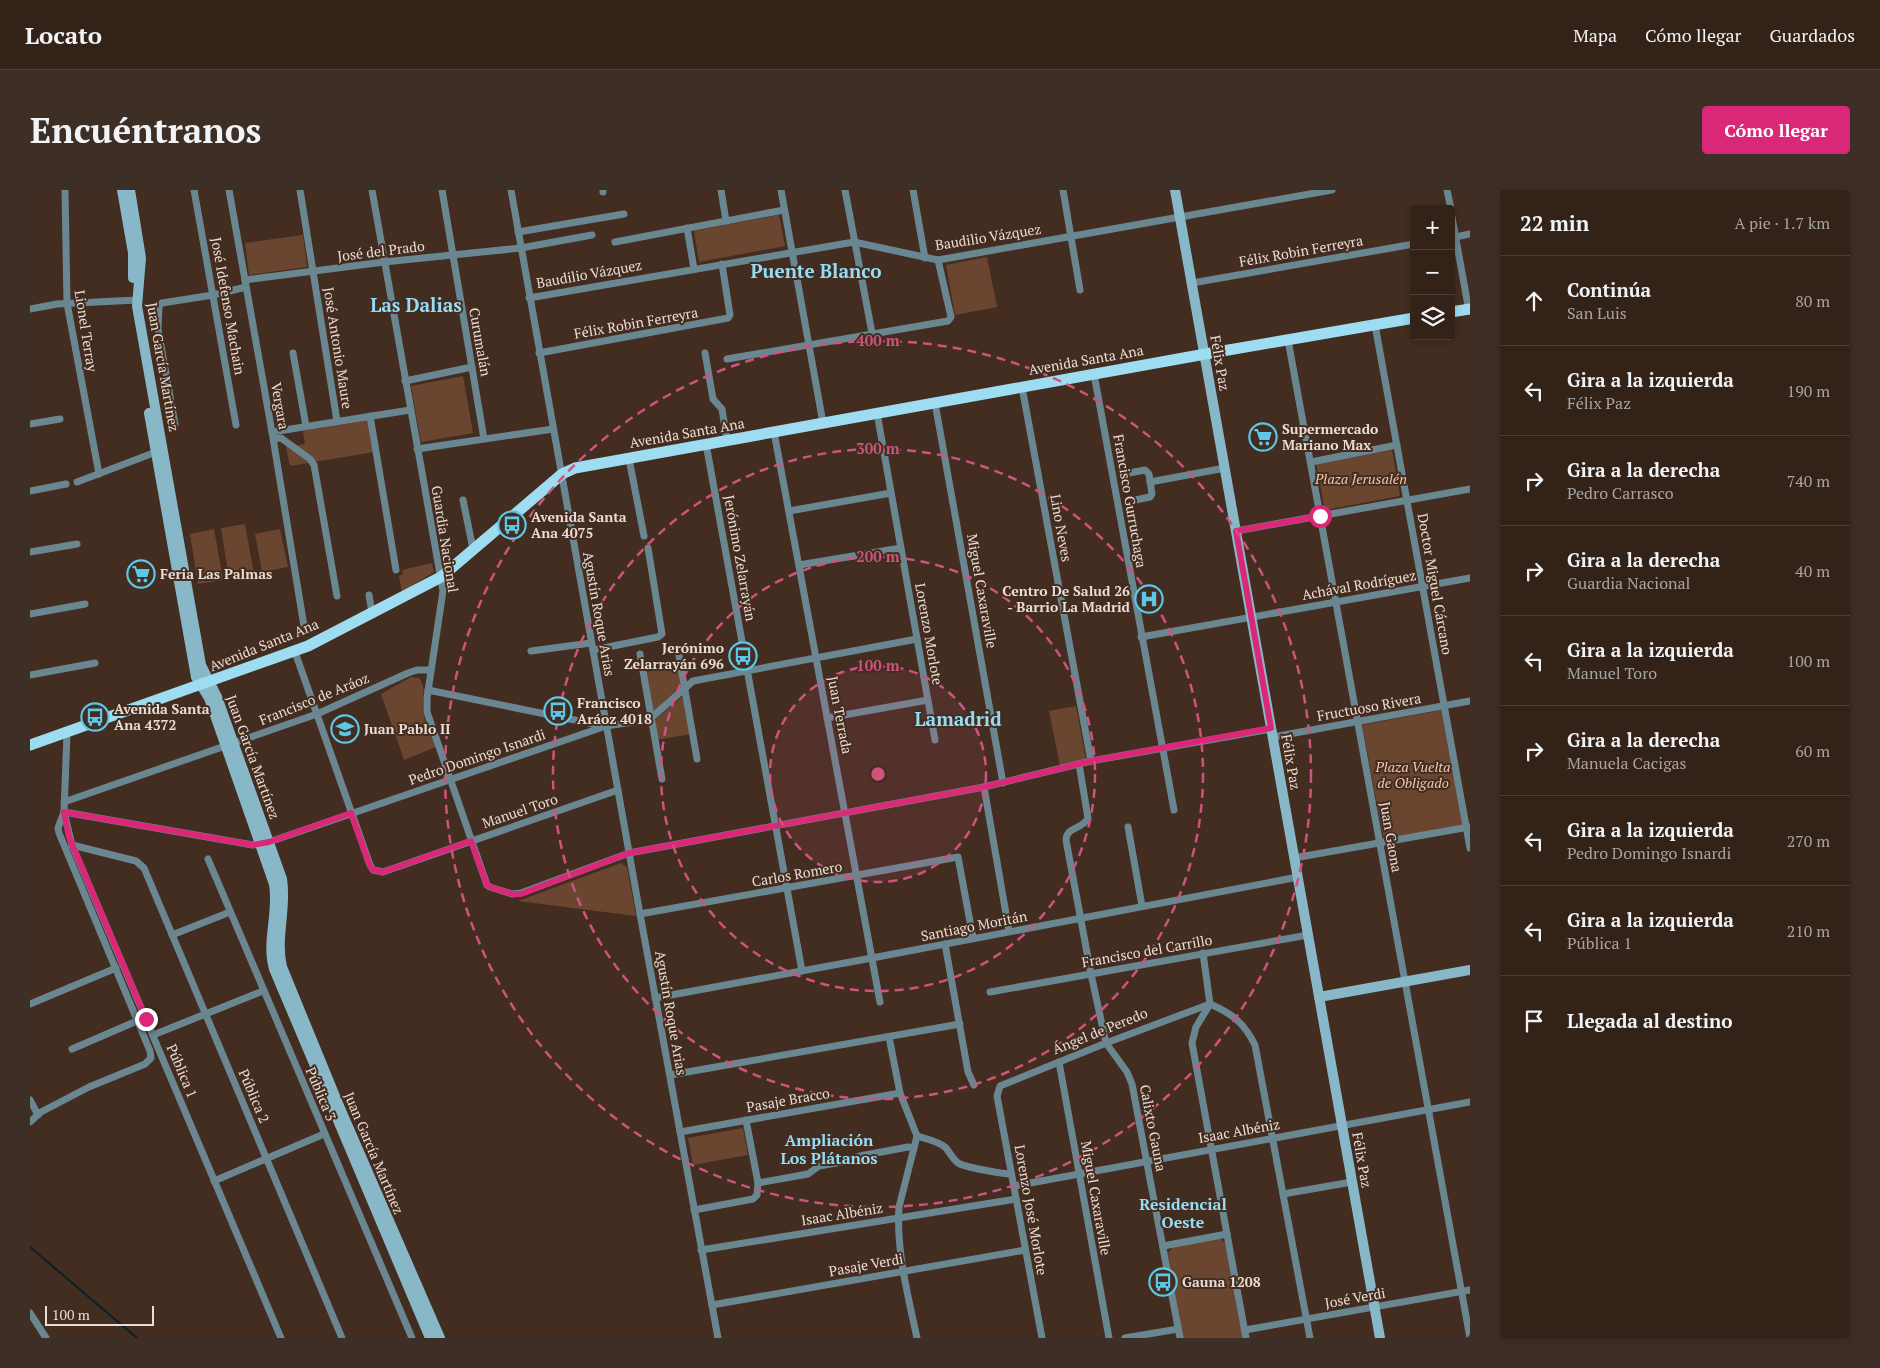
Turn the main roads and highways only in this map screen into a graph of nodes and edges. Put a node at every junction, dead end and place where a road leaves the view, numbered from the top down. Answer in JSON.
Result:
{"nodes":[{"id":1,"x":122,"y":190,"type":"edge"},
{"id":2,"x":130,"y":190,"type":"edge"},
{"id":3,"x":1175,"y":190,"type":"edge"},
{"id":4,"x":133,"y":301,"type":"junction"},
{"id":5,"x":1470,"y":311,"type":"edge"},
{"id":6,"x":1455,"y":312,"type":"edge"},
{"id":7,"x":1410,"y":319,"type":"edge"},
{"id":8,"x":1205,"y":354,"type":"junction"},
{"id":9,"x":205,"y":684,"type":"junction"},
{"id":10,"x":30,"y":745,"type":"edge"},
{"id":11,"x":265,"y":842,"type":"junction"},
{"id":12,"x":1470,"y":970,"type":"edge"},
{"id":13,"x":1319,"y":998,"type":"junction"},
{"id":14,"x":430,"y":1338,"type":"edge"},
{"id":15,"x":440,"y":1338,"type":"edge"},
{"id":16,"x":1380,"y":1338,"type":"edge"}],
"edges":[{"from":1,"to":4,"type":"main road","name":"Juan García Martínez"},
{"from":2,"to":4,"type":"main road","name":"Juan García Martínez"},
{"from":3,"to":8,"type":"main road","name":"Félix Paz"},
{"from":4,"to":9,"type":"main road","name":"Juan García Martínez"},
{"from":4,"to":9,"type":"main road","name":"Juan García Martínez"},
{"from":5,"to":6,"type":"main road"},
{"from":7,"to":8,"type":"main road","name":"Avenida Santa Ana"},
{"from":8,"to":9,"type":"main road","name":"Avenida Santa Ana"},
{"from":8,"to":13,"type":"main road","name":"Félix Paz"},
{"from":9,"to":10,"type":"main road","name":"Avenida Santa Ana"},
{"from":9,"to":11,"type":"main road","name":"Juan García Martínez"},
{"from":11,"to":14,"type":"main road","name":"Juan García Martínez"},
{"from":11,"to":15,"type":"main road","name":"Juan García Martínez"},
{"from":12,"to":13,"type":"main road"},
{"from":13,"to":16,"type":"main road","name":"Félix Paz"}]}
